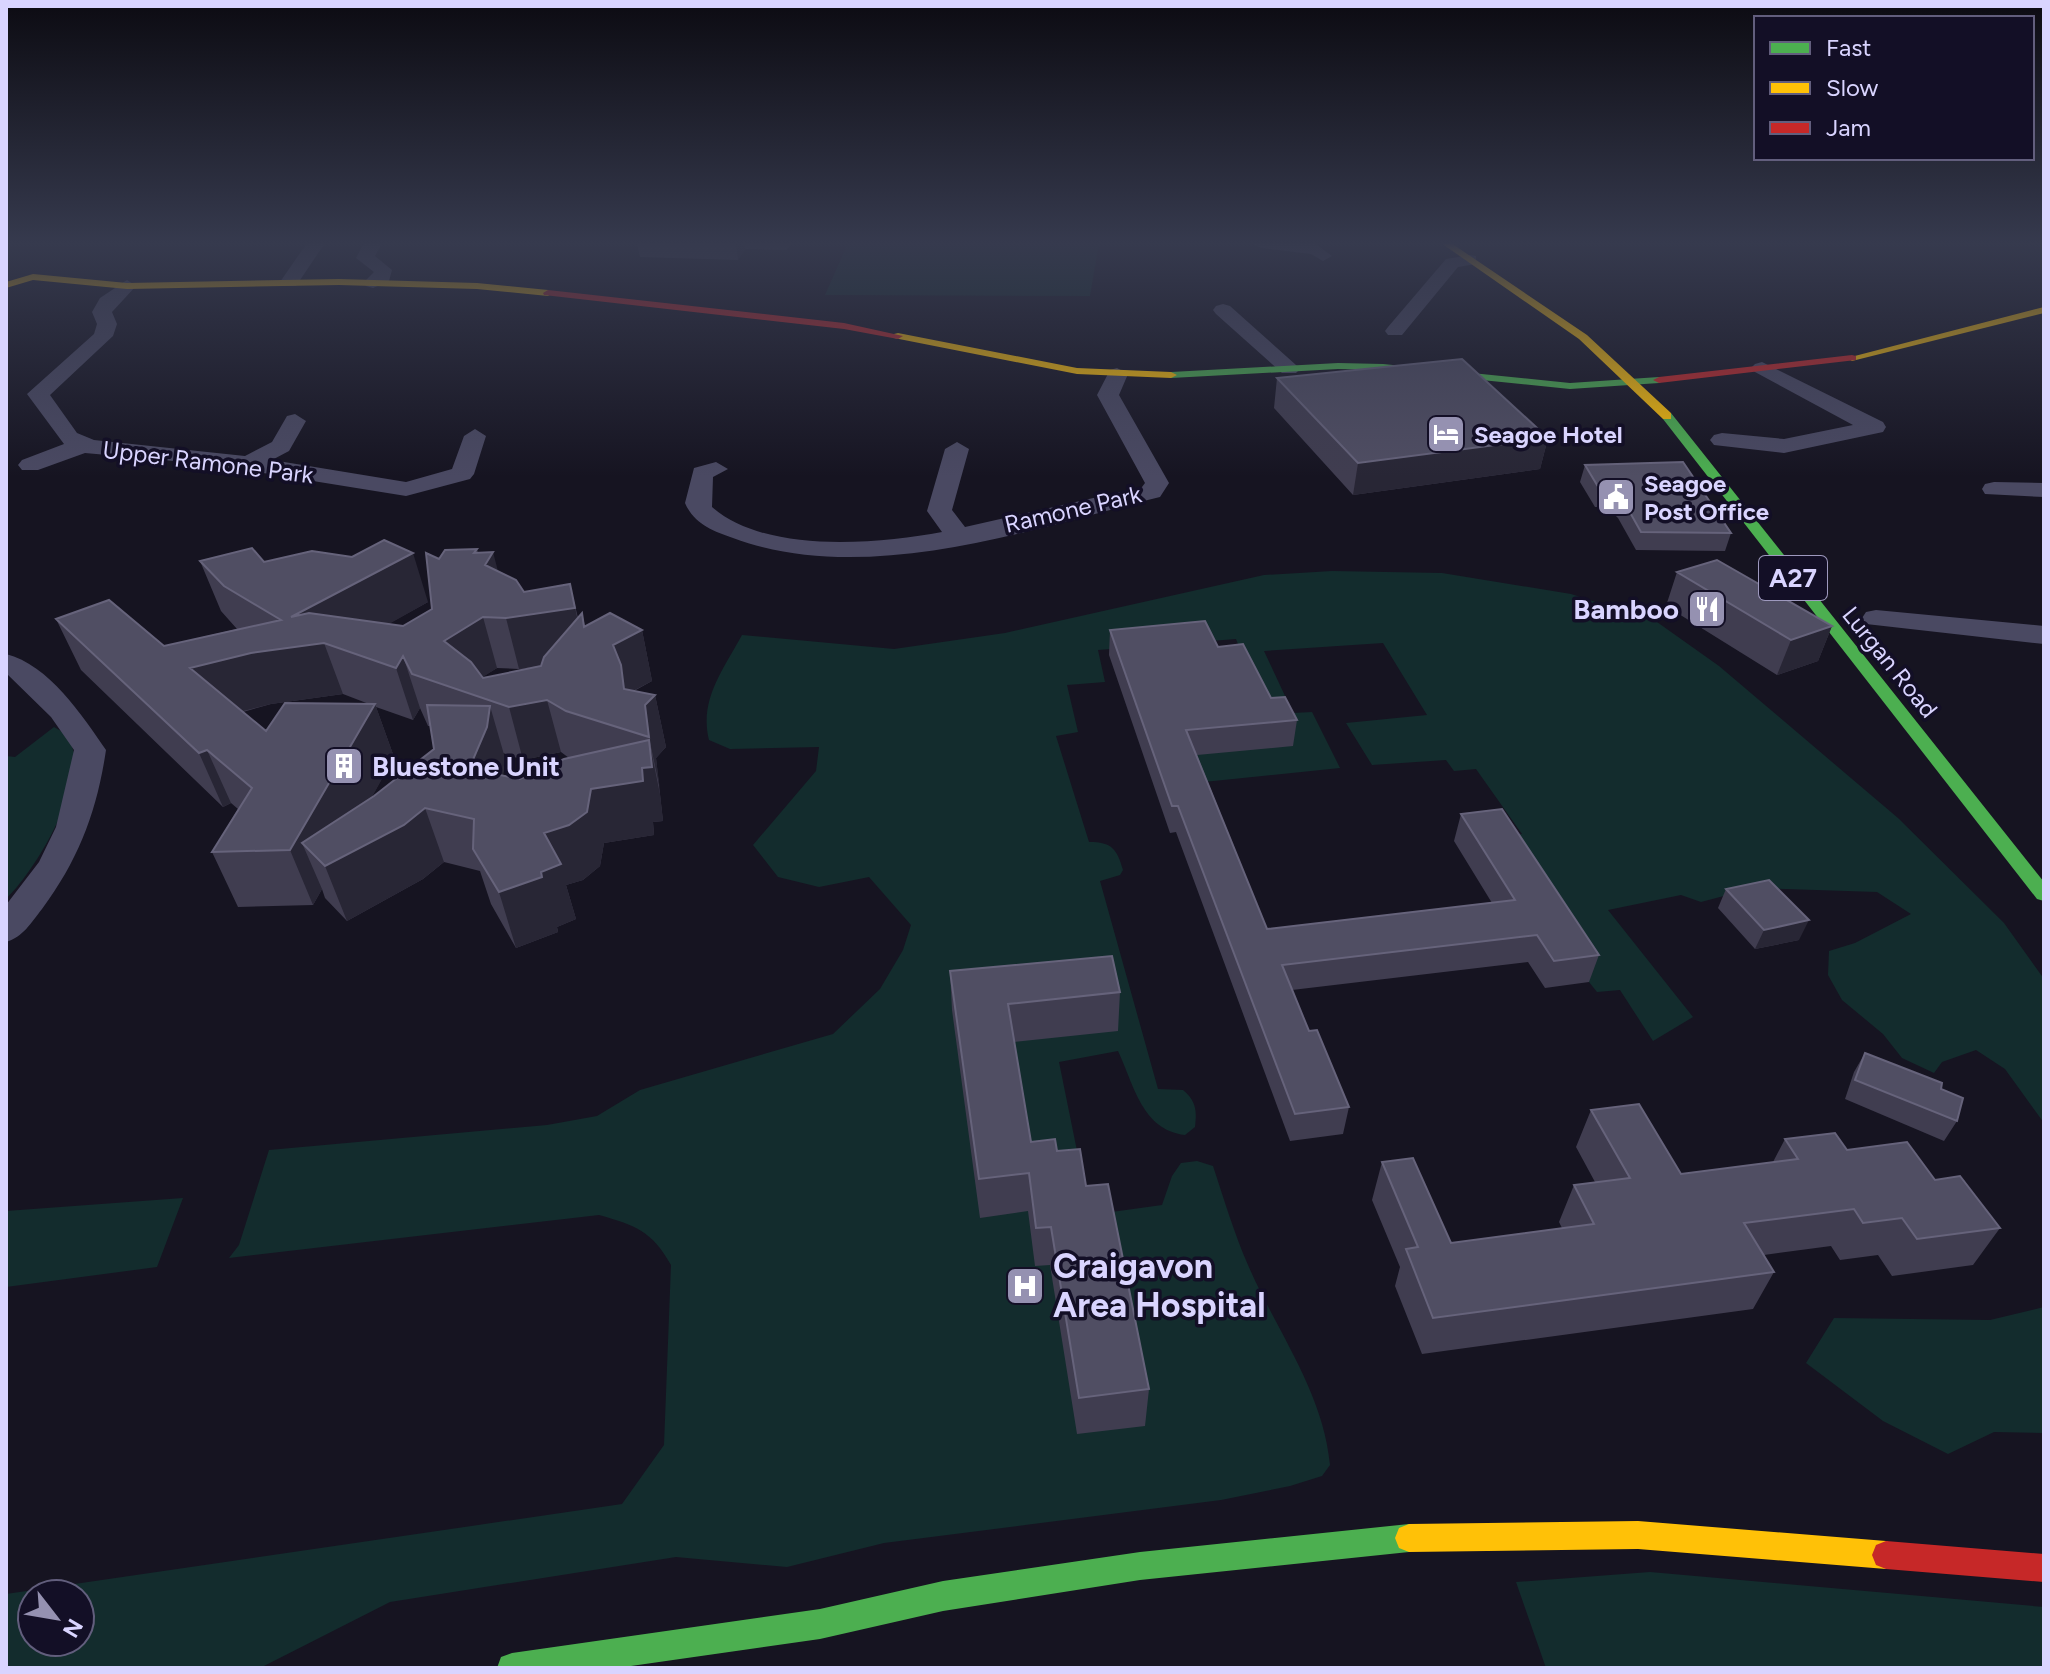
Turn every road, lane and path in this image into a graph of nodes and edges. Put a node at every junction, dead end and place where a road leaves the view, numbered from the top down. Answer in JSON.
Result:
{"nodes":[{"id":1,"x":106,"y":321,"type":"edge"},
{"id":2,"x":807,"y":321,"type":"edge"},
{"id":3,"x":1235,"y":321,"type":"edge"},
{"id":4,"x":1403,"y":321,"type":"edge"},
{"id":5,"x":1560,"y":321,"type":"edge"},
{"id":6,"x":2000,"y":321,"type":"edge"},
{"id":7,"x":1395,"y":331,"type":"dead end"},
{"id":8,"x":1762,"y":368,"type":"junction"},
{"id":9,"x":1289,"y":369,"type":"junction"},
{"id":10,"x":1117,"y":374,"type":"junction"},
{"id":11,"x":1636,"y":382,"type":"junction"},
{"id":12,"x":295,"y":421,"type":"dead end"},
{"id":13,"x":475,"y":436,"type":"dead end"},
{"id":14,"x":1722,"y":440,"type":"dead end"},
{"id":15,"x":84,"y":445,"type":"junction"},
{"id":16,"x":957,"y":449,"type":"dead end"},
{"id":17,"x":248,"y":464,"type":"junction"},
{"id":18,"x":30,"y":465,"type":"dead end"},
{"id":19,"x":716,"y":469,"type":"dead end"},
{"id":20,"x":1994,"y":489,"type":"dead end"},
{"id":21,"x":2044,"y":490,"type":"edge"},
{"id":22,"x":958,"y":535,"type":"junction"},
{"id":23,"x":1876,"y":618,"type":"dead end"},
{"id":24,"x":2044,"y":635,"type":"edge"},
{"id":25,"x":6,"y":663,"type":"edge"},
{"id":26,"x":2044,"y":895,"type":"edge"},
{"id":27,"x":6,"y":929,"type":"edge"},
{"id":28,"x":2044,"y":1568,"type":"edge"},
{"id":29,"x":512,"y":1668,"type":"edge"}],
"edges":[{"from":1,"to":15,"type":"street","name":"Upper Ramone Park"},
{"from":2,"to":10,"type":"street"},
{"from":3,"to":9,"type":"street"},
{"from":4,"to":7,"type":"street"},
{"from":5,"to":11,"type":"street","name":"Lurgan Road","number":"A27"},
{"from":6,"to":8,"type":"street"},
{"from":8,"to":11,"type":"street"},
{"from":8,"to":14,"type":"street"},
{"from":9,"to":10,"type":"street"},
{"from":9,"to":11,"type":"street"},
{"from":10,"to":22,"type":"street","name":"Ramone Park"},
{"from":11,"to":26,"type":"street","name":"Lurgan Road","number":"A27"},
{"from":12,"to":17,"type":"street"},
{"from":13,"to":17,"type":"street","name":"Upper Ramone Park"},
{"from":15,"to":17,"type":"street","name":"Upper Ramone Park"},
{"from":15,"to":18,"type":"street"},
{"from":16,"to":22,"type":"street"},
{"from":19,"to":22,"type":"street","name":"Ramone Park"},
{"from":20,"to":21,"type":"street"},
{"from":23,"to":24,"type":"street"},
{"from":25,"to":27,"type":"street"},
{"from":28,"to":29,"type":"street"}]}
